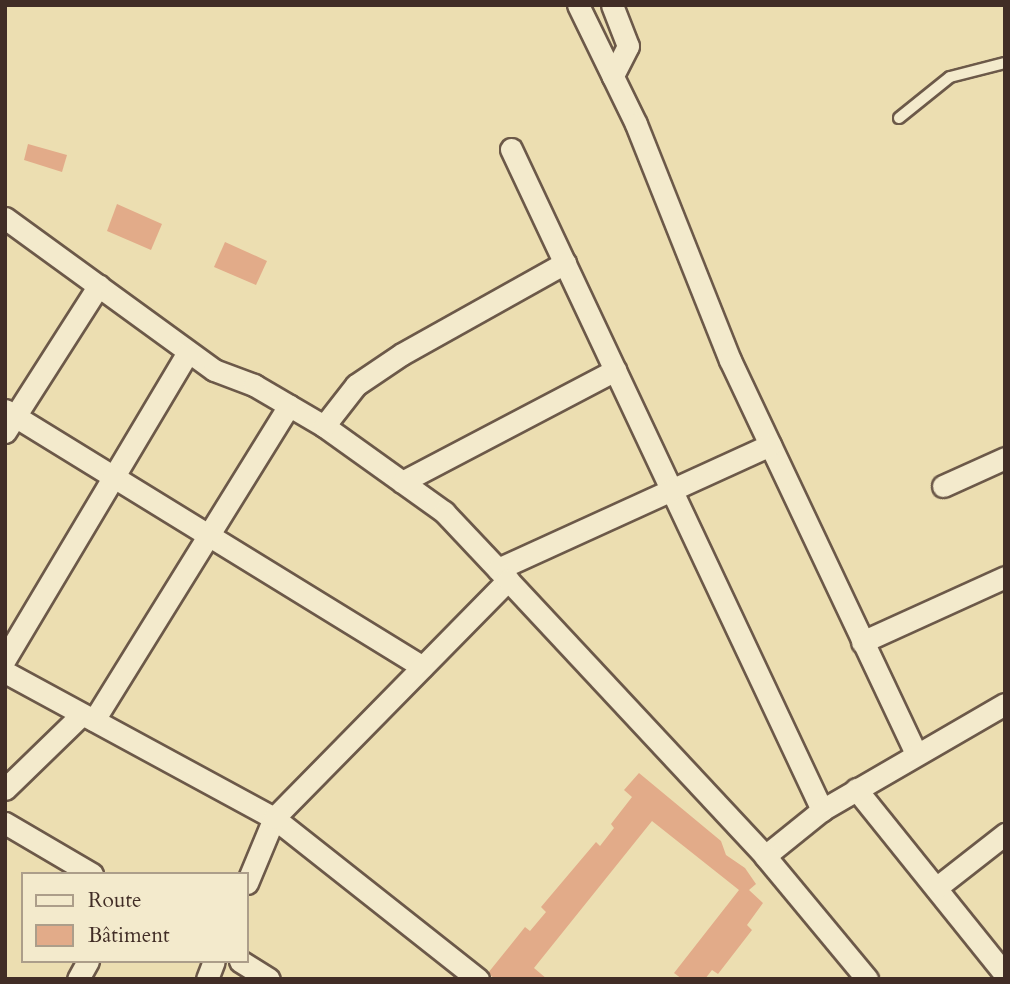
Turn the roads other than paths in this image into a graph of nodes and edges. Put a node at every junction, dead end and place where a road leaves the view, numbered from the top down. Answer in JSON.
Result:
{"nodes":[{"id":1,"x":578,"y":5,"type":"edge"},
{"id":2,"x":612,"y":5,"type":"edge"},
{"id":3,"x":1005,"y":62,"type":"edge"},
{"id":4,"x":613,"y":76,"type":"junction"},
{"id":5,"x":899,"y":118,"type":"dead end"},
{"id":6,"x":511,"y":149,"type":"dead end"},
{"id":7,"x":5,"y":218,"type":"edge"},
{"id":8,"x":565,"y":263,"type":"junction"},
{"id":9,"x":99,"y":285,"type":"junction"},
{"id":10,"x":188,"y":352,"type":"junction"},
{"id":11,"x":615,"y":370,"type":"junction"},
{"id":12,"x":289,"y":406,"type":"junction"},
{"id":13,"x":9,"y":419,"type":"edge"},
{"id":14,"x":324,"y":426,"type":"junction"},
{"id":15,"x":770,"y":445,"type":"junction"},
{"id":16,"x":1005,"y":458,"type":"edge"},
{"id":17,"x":114,"y":477,"type":"junction"},
{"id":18,"x":402,"y":482,"type":"junction"},
{"id":19,"x":943,"y":486,"type":"dead end"},
{"id":20,"x":671,"y":490,"type":"junction"},
{"id":21,"x":209,"y":535,"type":"junction"},
{"id":22,"x":503,"y":575,"type":"junction"},
{"id":23,"x":1005,"y":577,"type":"edge"},
{"id":24,"x":862,"y":642,"type":"junction"},
{"id":25,"x":5,"y":659,"type":"edge"},
{"id":26,"x":422,"y":667,"type":"junction"},
{"id":27,"x":5,"y":672,"type":"edge"},
{"id":28,"x":1005,"y":704,"type":"edge"},
{"id":29,"x":88,"y":717,"type":"junction"},
{"id":30,"x":915,"y":752,"type":"junction"},
{"id":31,"x":5,"y":789,"type":"edge"},
{"id":32,"x":856,"y":789,"type":"junction"},
{"id":33,"x":822,"y":810,"type":"junction"},
{"id":34,"x":274,"y":818,"type":"junction"},
{"id":35,"x":5,"y":823,"type":"edge"},
{"id":36,"x":1005,"y":834,"type":"edge"},
{"id":37,"x":765,"y":856,"type":"junction"},
{"id":38,"x":89,"y":872,"type":"edge"},
{"id":39,"x":248,"y":881,"type":"edge"},
{"id":40,"x":936,"y":888,"type":"junction"},
{"id":41,"x":87,"y":963,"type":"edge"},
{"id":42,"x":243,"y":963,"type":"edge"},
{"id":43,"x":1005,"y":974,"type":"edge"},
{"id":44,"x":78,"y":979,"type":"edge"},
{"id":45,"x":269,"y":979,"type":"edge"},
{"id":46,"x":478,"y":979,"type":"edge"},
{"id":47,"x":867,"y":979,"type":"edge"}],
"edges":[{"from":1,"to":4,"type":"street"},
{"from":2,"to":4,"type":"street"},
{"from":3,"to":5,"type":"lane"},
{"from":4,"to":15,"type":"street"},
{"from":6,"to":8,"type":"street"},
{"from":7,"to":9,"type":"street"},
{"from":8,"to":11,"type":"street"},
{"from":8,"to":14,"type":"street"},
{"from":9,"to":10,"type":"street"},
{"from":9,"to":13,"type":"street"},
{"from":10,"to":12,"type":"street"},
{"from":10,"to":17,"type":"street"},
{"from":11,"to":18,"type":"street"},
{"from":11,"to":20,"type":"street"},
{"from":12,"to":14,"type":"street"},
{"from":12,"to":21,"type":"street"},
{"from":13,"to":17,"type":"street"},
{"from":14,"to":18,"type":"street"},
{"from":15,"to":20,"type":"street"},
{"from":15,"to":24,"type":"street"},
{"from":16,"to":19,"type":"street"},
{"from":17,"to":21,"type":"street"},
{"from":17,"to":25,"type":"street"},
{"from":18,"to":22,"type":"street"},
{"from":20,"to":22,"type":"street"},
{"from":20,"to":33,"type":"street"},
{"from":21,"to":26,"type":"street"},
{"from":21,"to":29,"type":"street"},
{"from":22,"to":26,"type":"street"},
{"from":22,"to":37,"type":"street"},
{"from":23,"to":24,"type":"street"},
{"from":24,"to":30,"type":"street"},
{"from":26,"to":34,"type":"street"},
{"from":27,"to":29,"type":"street"},
{"from":28,"to":30,"type":"street"},
{"from":29,"to":31,"type":"street"},
{"from":29,"to":34,"type":"street"},
{"from":30,"to":32,"type":"street"},
{"from":32,"to":33,"type":"street"},
{"from":32,"to":40,"type":"street"},
{"from":33,"to":37,"type":"street"},
{"from":34,"to":39,"type":"street"},
{"from":34,"to":46,"type":"street"},
{"from":35,"to":38,"type":"street"},
{"from":36,"to":40,"type":"street"},
{"from":37,"to":47,"type":"street"},
{"from":40,"to":43,"type":"street"},
{"from":41,"to":44,"type":"street"},
{"from":42,"to":45,"type":"street"}]}
